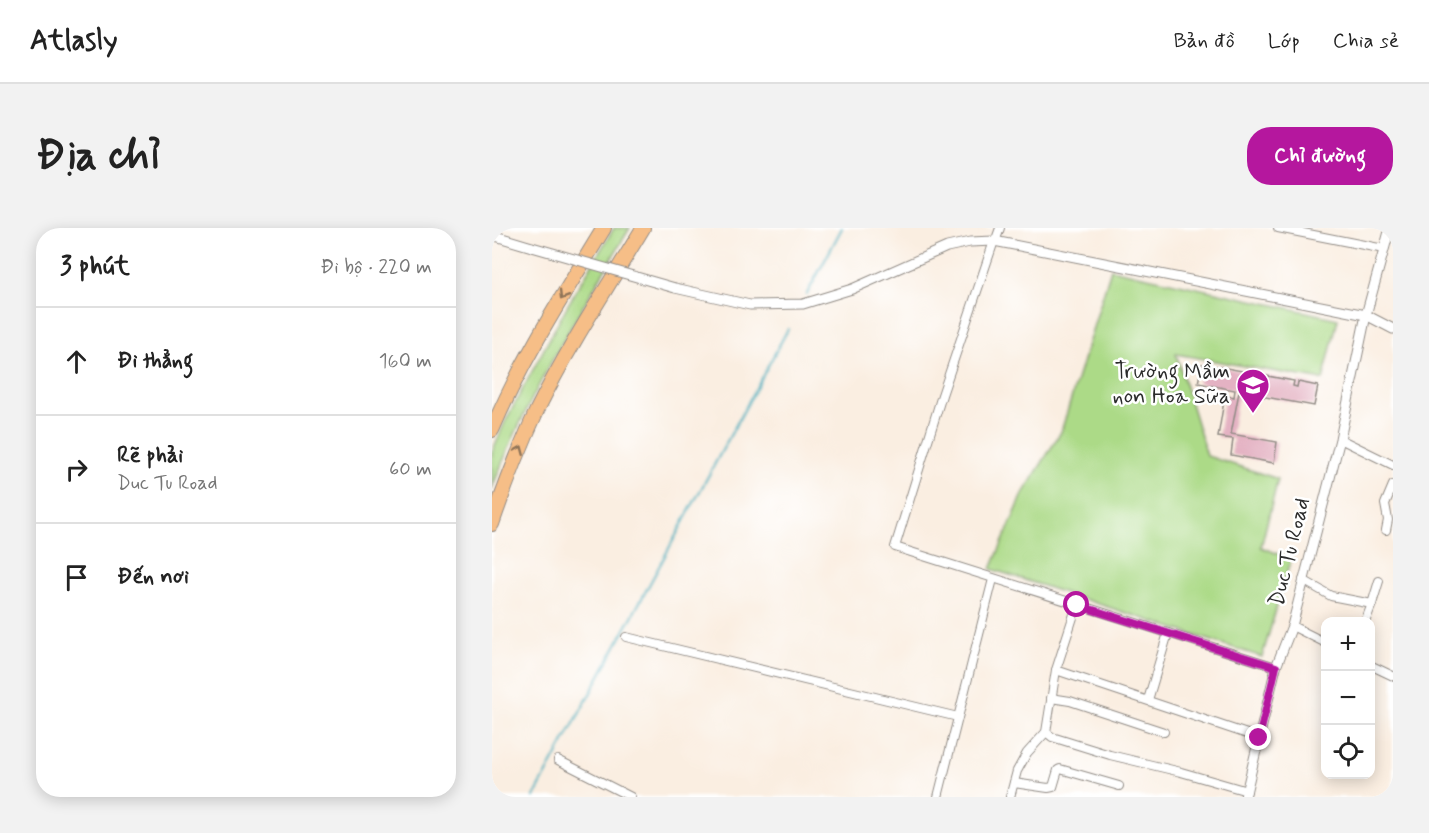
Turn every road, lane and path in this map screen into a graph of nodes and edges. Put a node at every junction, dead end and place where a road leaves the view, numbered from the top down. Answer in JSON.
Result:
{"nodes":[{"id":1,"x":604,"y":228,"type":"edge"},
{"id":2,"x":643,"y":228,"type":"edge"},
{"id":3,"x":1000,"y":228,"type":"edge"},
{"id":4,"x":1278,"y":228,"type":"edge"},
{"id":5,"x":1390,"y":228,"type":"edge"},
{"id":6,"x":492,"y":236,"type":"edge"},
{"id":7,"x":994,"y":242,"type":"junction"},
{"id":8,"x":1384,"y":249,"type":"junction"},
{"id":9,"x":1366,"y":315,"type":"junction"},
{"id":10,"x":1393,"y":329,"type":"edge"},
{"id":11,"x":492,"y":430,"type":"edge"},
{"id":12,"x":1340,"y":439,"type":"junction"},
{"id":13,"x":1393,"y":465,"type":"edge"},
{"id":14,"x":1393,"y":485,"type":"edge"},
{"id":15,"x":492,"y":524,"type":"edge"},
{"id":16,"x":1386,"y":530,"type":"dead end"},
{"id":17,"x":993,"y":579,"type":"junction"},
{"id":18,"x":1304,"y":580,"type":"junction"},
{"id":19,"x":1379,"y":581,"type":"dead end"},
{"id":20,"x":1372,"y":604,"type":"junction"},
{"id":21,"x":1077,"y":605,"type":"junction"},
{"id":22,"x":1367,"y":617,"type":"edge"},
{"id":23,"x":1292,"y":626,"type":"junction"},
{"id":24,"x":1168,"y":633,"type":"junction"},
{"id":25,"x":626,"y":636,"type":"dead end"},
{"id":26,"x":1321,"y":640,"type":"edge"},
{"id":27,"x":1276,"y":667,"type":"junction"},
{"id":28,"x":1375,"y":667,"type":"edge"},
{"id":29,"x":1056,"y":670,"type":"junction"},
{"id":30,"x":1393,"y":676,"type":"edge"},
{"id":31,"x":1052,"y":698,"type":"junction"},
{"id":32,"x":1148,"y":700,"type":"junction"},
{"id":33,"x":958,"y":717,"type":"junction"},
{"id":34,"x":1046,"y":732,"type":"junction"},
{"id":35,"x":1164,"y":732,"type":"dead end"},
{"id":36,"x":1259,"y":738,"type":"junction"},
{"id":37,"x":558,"y":760,"type":"dead end"},
{"id":38,"x":1014,"y":783,"type":"junction"},
{"id":39,"x":1119,"y":786,"type":"dead end"},
{"id":40,"x":1246,"y":794,"type":"edge"},
{"id":41,"x":631,"y":797,"type":"edge"},
{"id":42,"x":938,"y":797,"type":"edge"},
{"id":43,"x":1010,"y":797,"type":"edge"}],
"edges":[{"from":1,"to":11,"type":"highway","one_way":true},
{"from":15,"to":2,"type":"highway","one_way":true},
{"from":3,"to":7,"type":"street"},
{"from":4,"to":8,"type":"street"},
{"from":5,"to":8,"type":"street","name":"Duc Tu Road"},
{"from":6,"to":7,"type":"street","bridge":true},
{"from":7,"to":9,"type":"street"},
{"from":7,"to":17,"type":"street"},
{"from":8,"to":9,"type":"street","name":"Duc Tu Road"},
{"from":9,"to":10,"type":"street"},
{"from":9,"to":12,"type":"street","name":"Duc Tu Road"},
{"from":12,"to":13,"type":"street"},
{"from":12,"to":18,"type":"street","name":"Duc Tu Road"},
{"from":14,"to":16,"type":"street"},
{"from":17,"to":21,"type":"street"},
{"from":17,"to":33,"type":"street"},
{"from":18,"to":20,"type":"street"},
{"from":18,"to":23,"type":"street","name":"Duc Tu Road"},
{"from":19,"to":20,"type":"street"},
{"from":20,"to":22,"type":"street"},
{"from":21,"to":24,"type":"street"},
{"from":21,"to":29,"type":"street"},
{"from":23,"to":26,"type":"street"},
{"from":23,"to":27,"type":"street","name":"Duc Tu Road"},
{"from":24,"to":27,"type":"street"},
{"from":24,"to":32,"type":"street"},
{"from":25,"to":33,"type":"street"},
{"from":27,"to":36,"type":"street","name":"Duc Tu Road"},
{"from":28,"to":30,"type":"street"},
{"from":29,"to":31,"type":"street"},
{"from":29,"to":32,"type":"street"},
{"from":31,"to":34,"type":"street"},
{"from":31,"to":35,"type":"street"},
{"from":32,"to":36,"type":"street"},
{"from":33,"to":42,"type":"street"},
{"from":34,"to":38,"type":"street"},
{"from":34,"to":40,"type":"street"},
{"from":36,"to":40,"type":"street","name":"Duc Tu Road"},
{"from":37,"to":41,"type":"street"},
{"from":38,"to":39,"type":"street"},
{"from":38,"to":43,"type":"street"}]}
